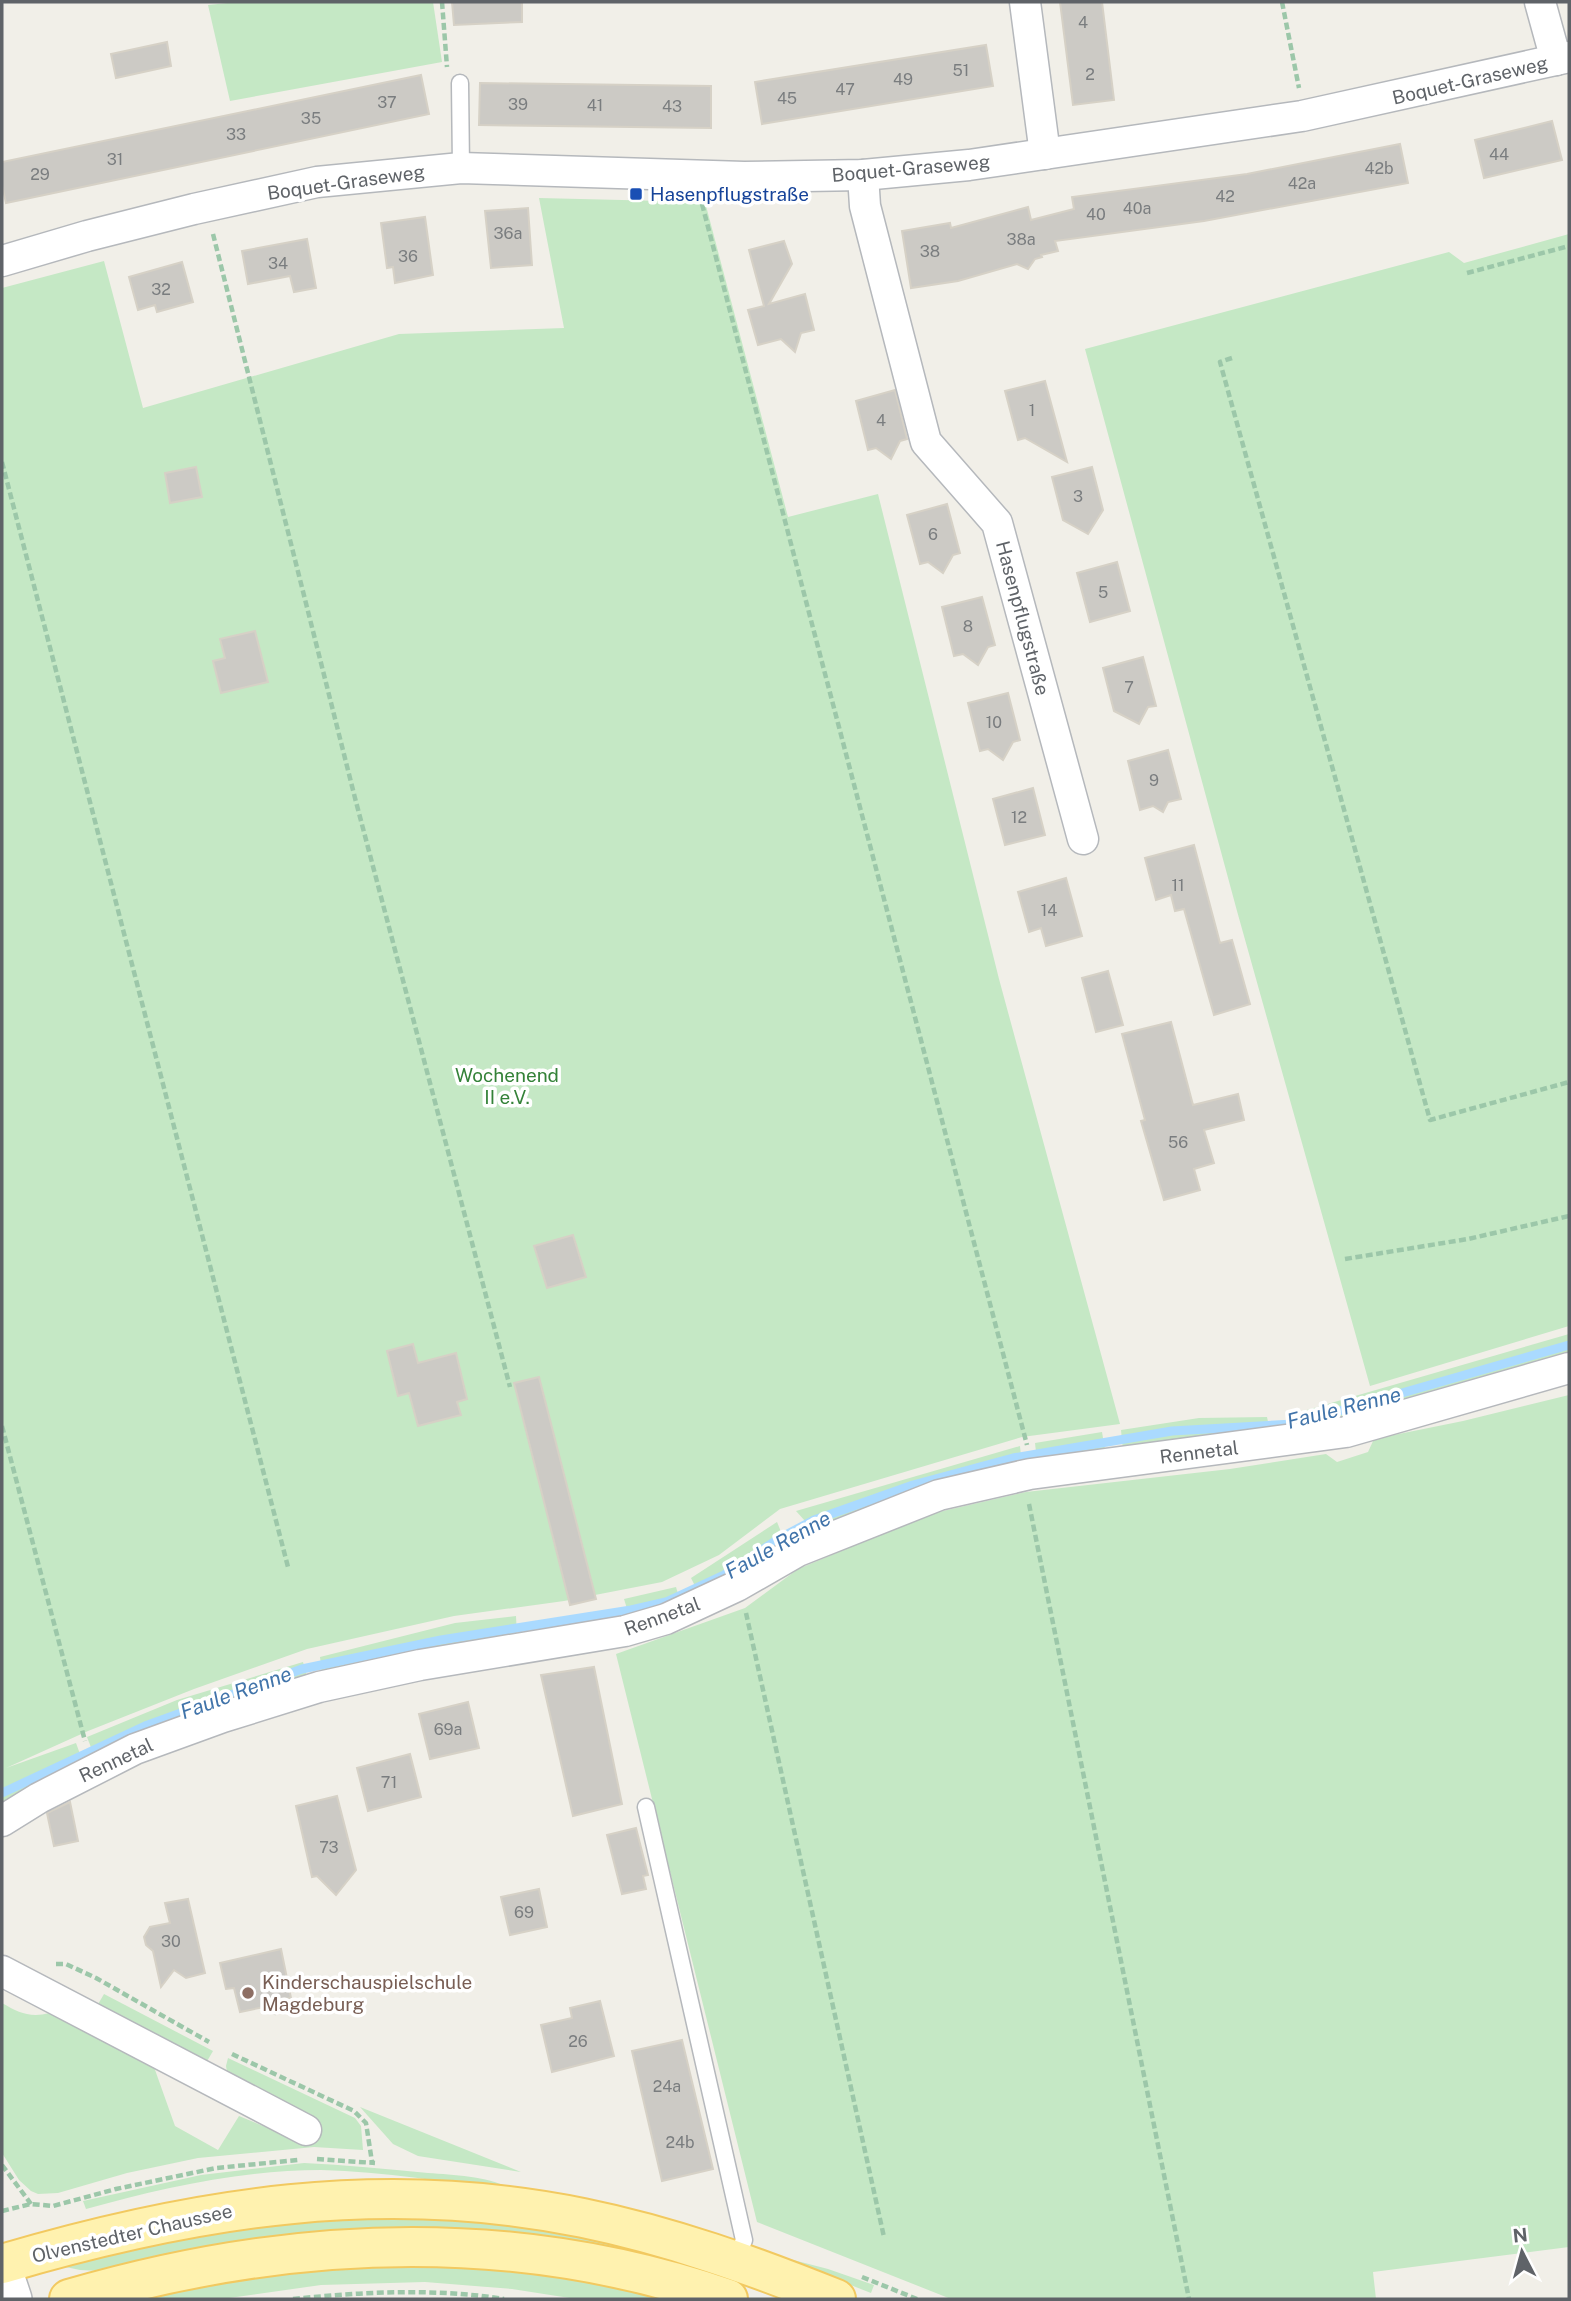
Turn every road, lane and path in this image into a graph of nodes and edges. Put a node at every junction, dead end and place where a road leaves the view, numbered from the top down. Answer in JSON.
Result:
{"nodes":[{"id":1,"x":442,"y":2,"type":"edge"},
{"id":2,"x":1025,"y":2,"type":"edge"},
{"id":3,"x":1282,"y":2,"type":"edge"},
{"id":4,"x":1540,"y":2,"type":"edge"},
{"id":5,"x":1562,"y":59,"type":"edge"},
{"id":6,"x":460,"y":83,"type":"joint"},
{"id":7,"x":1300,"y":92,"type":"dead end"},
{"id":8,"x":1045,"y":154,"type":"junction"},
{"id":9,"x":461,"y":168,"type":"junction"},
{"id":10,"x":863,"y":174,"type":"junction"},
{"id":11,"x":701,"y":199,"type":"dead end"},
{"id":12,"x":212,"y":230,"type":"dead end"},
{"id":13,"x":1569,"y":246,"type":"edge"},
{"id":14,"x":2,"y":261,"type":"edge"},
{"id":15,"x":1467,"y":273,"type":"dead end"},
{"id":16,"x":1232,"y":358,"type":"dead end"},
{"id":17,"x":2,"y":462,"type":"edge"},
{"id":18,"x":1083,"y":839,"type":"dead end"},
{"id":19,"x":1569,"y":1082,"type":"edge"},
{"id":20,"x":1569,"y":1216,"type":"edge"},
{"id":21,"x":1345,"y":1259,"type":"dead end"},
{"id":22,"x":1569,"y":1368,"type":"edge"},
{"id":23,"x":510,"y":1387,"type":"dead end"},
{"id":24,"x":2,"y":1426,"type":"edge"},
{"id":25,"x":1027,"y":1445,"type":"dead end"},
{"id":26,"x":1026,"y":1492,"type":"dead end"},
{"id":27,"x":288,"y":1567,"type":"dead end"},
{"id":28,"x":745,"y":1608,"type":"dead end"},
{"id":29,"x":85,"y":1741,"type":"dead end"},
{"id":30,"x":646,"y":1807,"type":"dead end"},
{"id":31,"x":2,"y":1821,"type":"edge"},
{"id":32,"x":2,"y":1971,"type":"edge"},
{"id":33,"x":306,"y":2130,"type":"dead end"},
{"id":34,"x":2,"y":2165,"type":"edge"},
{"id":35,"x":31,"y":2204,"type":"dead end"},
{"id":36,"x":21,"y":2207,"type":"dead end"},
{"id":37,"x":2,"y":2211,"type":"edge"},
{"id":38,"x":884,"y":2237,"type":"dead end"},
{"id":39,"x":736,"y":2260,"type":"junction"},
{"id":40,"x":2,"y":2265,"type":"edge"},
{"id":41,"x":13,"y":2299,"type":"edge"},
{"id":42,"x":69,"y":2299,"type":"edge"},
{"id":43,"x":293,"y":2299,"type":"edge"},
{"id":44,"x":504,"y":2299,"type":"edge"},
{"id":45,"x":728,"y":2299,"type":"edge"},
{"id":46,"x":836,"y":2299,"type":"edge"},
{"id":47,"x":1189,"y":2299,"type":"edge"}],
"edges":[{"from":1,"to":6,"type":"path"},
{"from":2,"to":8,"type":"street"},
{"from":3,"to":7,"type":"path"},
{"from":4,"to":5,"type":"street"},
{"from":5,"to":8,"type":"street","name":"Boquet-Graseweg"},
{"from":6,"to":9,"type":"lane"},
{"from":8,"to":10,"type":"street","name":"Boquet-Graseweg"},
{"from":9,"to":10,"type":"street","name":"Boquet-Graseweg"},
{"from":9,"to":14,"type":"street","name":"Boquet-Graseweg"},
{"from":10,"to":18,"type":"street","name":"Hasenpflugstraße"},
{"from":11,"to":25,"type":"path"},
{"from":12,"to":23,"type":"path"},
{"from":13,"to":15,"type":"path"},
{"from":16,"to":19,"type":"path"},
{"from":17,"to":27,"type":"path"},
{"from":20,"to":21,"type":"path"},
{"from":22,"to":31,"type":"street","name":"Rennetal"},
{"from":24,"to":29,"type":"path"},
{"from":26,"to":47,"type":"path"},
{"from":28,"to":38,"type":"path"},
{"from":30,"to":39,"type":"lane"},
{"from":32,"to":33,"type":"street"},
{"from":34,"to":35,"type":"path"},
{"from":36,"to":37,"type":"path"},
{"from":39,"to":40,"type":"main road","name":"Olvenstedter Chaussee"},
{"from":39,"to":46,"type":"main road","name":"Olvenstedter Chaussee"},
{"from":40,"to":41,"type":"street","name":"Olvenstedter Chaussee"},
{"from":42,"to":45,"type":"main road"},
{"from":43,"to":44,"type":"path"}]}
